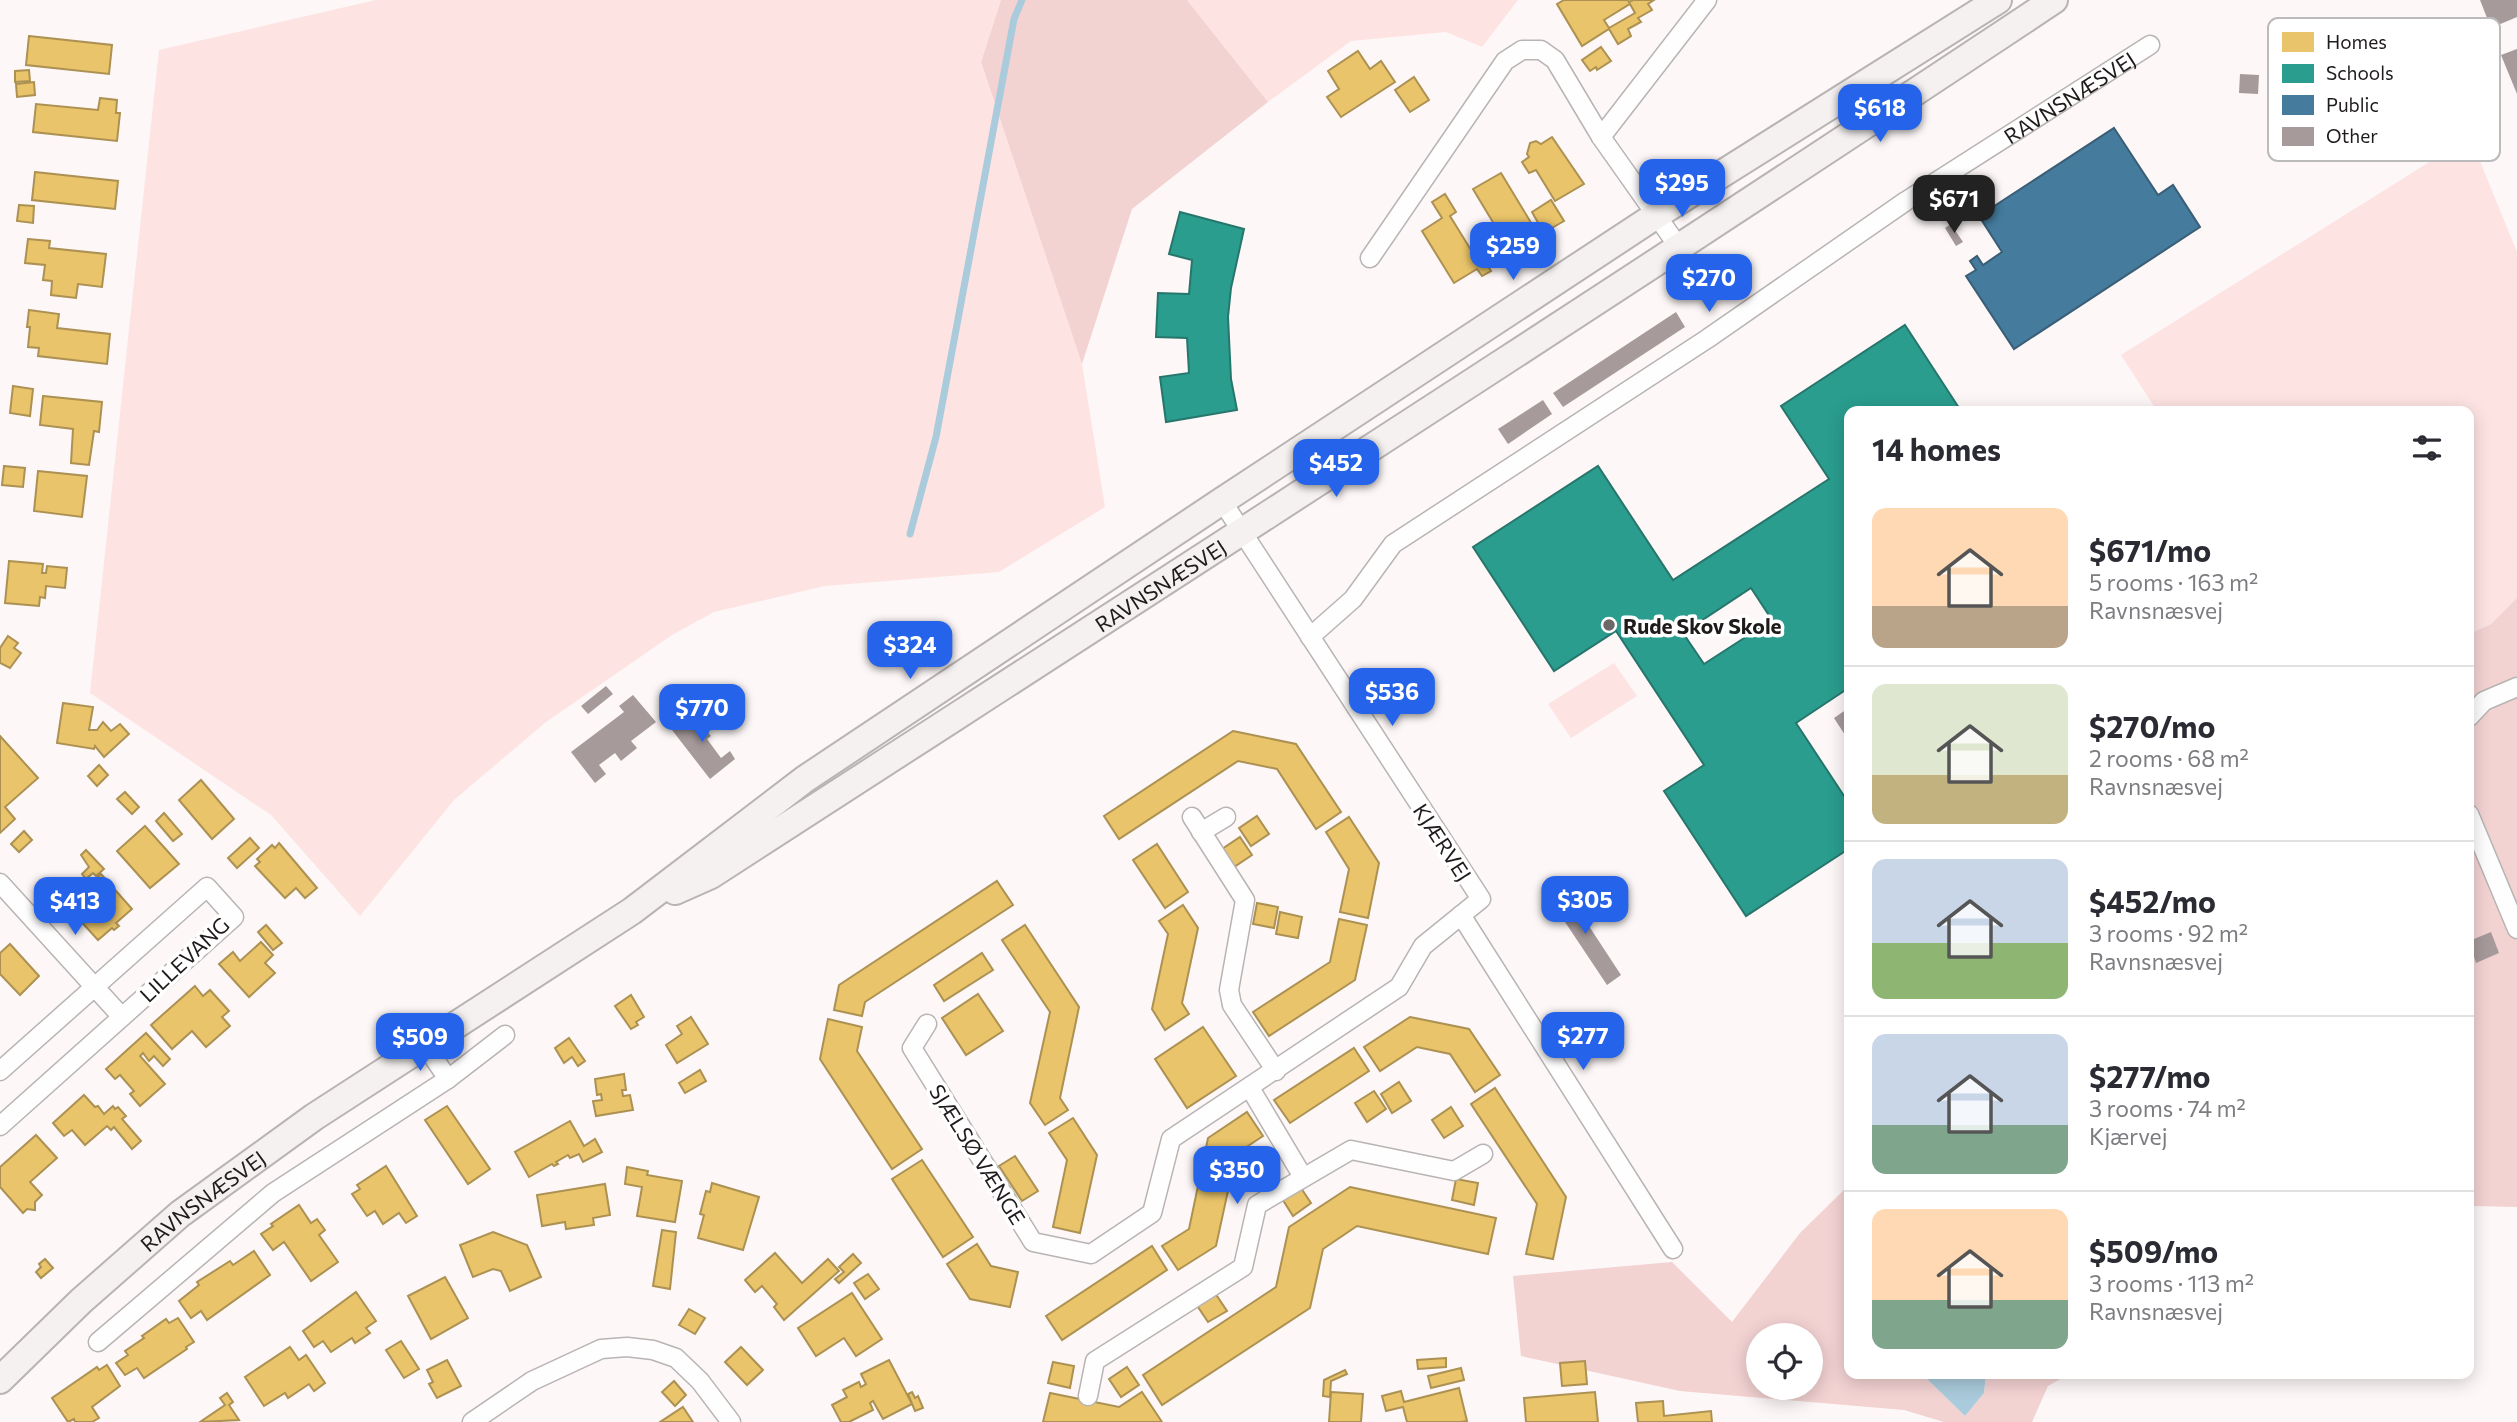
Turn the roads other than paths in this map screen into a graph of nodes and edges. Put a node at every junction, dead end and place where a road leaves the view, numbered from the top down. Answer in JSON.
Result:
{"nodes":[{"id":1,"x":1707,"y":0,"type":"edge"},
{"id":2,"x":1998,"y":0,"type":"edge"},
{"id":3,"x":2054,"y":0,"type":"edge"},
{"id":4,"x":2150,"y":45,"type":"dead end"},
{"id":5,"x":1601,"y":136,"type":"junction"},
{"id":6,"x":1656,"y":216,"type":"junction"},
{"id":7,"x":1678,"y":246,"type":"junction"},
{"id":8,"x":1370,"y":258,"type":"dead end"},
{"id":9,"x":1222,"y":501,"type":"junction"},
{"id":10,"x":1241,"y":532,"type":"junction"},
{"id":11,"x":1310,"y":637,"type":"junction"},
{"id":12,"x":2517,"y":687,"type":"edge"},
{"id":13,"x":2474,"y":712,"type":"edge"},
{"id":14,"x":1226,"y":817,"type":"dead end"},
{"id":15,"x":2474,"y":826,"type":"edge"},
{"id":16,"x":0,"y":883,"type":"edge"},
{"id":17,"x":632,"y":911,"type":"junction"},
{"id":18,"x":1461,"y":915,"type":"junction"},
{"id":19,"x":2517,"y":929,"type":"edge"},
{"id":20,"x":94,"y":987,"type":"junction"},
{"id":21,"x":122,"y":1017,"type":"junction"},
{"id":22,"x":927,"y":1024,"type":"dead end"},
{"id":23,"x":505,"y":1035,"type":"dead end"},
{"id":24,"x":425,"y":1045,"type":"junction"},
{"id":25,"x":1276,"y":1070,"type":"junction"},
{"id":26,"x":0,"y":1071,"type":"edge"},
{"id":27,"x":448,"y":1079,"type":"junction"},
{"id":28,"x":1250,"y":1088,"type":"junction"},
{"id":29,"x":0,"y":1126,"type":"edge"},
{"id":30,"x":1483,"y":1154,"type":"dead end"},
{"id":31,"x":1303,"y":1177,"type":"junction"},
{"id":32,"x":1673,"y":1249,"type":"dead end"},
{"id":33,"x":98,"y":1342,"type":"dead end"},
{"id":34,"x":0,"y":1380,"type":"edge"},
{"id":35,"x":1088,"y":1396,"type":"dead end"},
{"id":36,"x":472,"y":1422,"type":"edge"},
{"id":37,"x":732,"y":1422,"type":"edge"}],
"edges":[{"from":1,"to":5,"type":"street"},
{"from":2,"to":6,"type":"main road","name":"RAVNSNÆSVEJ"},
{"from":3,"to":7,"type":"main road","name":"RAVNSNÆSVEJ"},
{"from":4,"to":11,"type":"street","name":"RAVNSNÆSVEJ"},
{"from":5,"to":6,"type":"street"},
{"from":5,"to":8,"type":"street"},
{"from":6,"to":7,"type":"street"},
{"from":6,"to":9,"type":"main road","name":"RAVNSNÆSVEJ"},
{"from":7,"to":10,"type":"main road","name":"RAVNSNÆSVEJ"},
{"from":9,"to":10,"type":"street","name":"KJÆRVEJ"},
{"from":9,"to":17,"type":"main road","name":"RAVNSNÆSVEJ"},
{"from":10,"to":11,"type":"street","name":"KJÆRVEJ"},
{"from":10,"to":17,"type":"main road","name":"RAVNSNÆSVEJ"},
{"from":11,"to":18,"type":"street","name":"KJÆRVEJ"},
{"from":12,"to":13,"type":"street"},
{"from":14,"to":25,"type":"street"},
{"from":15,"to":19,"type":"street"},
{"from":16,"to":20,"type":"street","name":"LILLEVANG"},
{"from":17,"to":24,"type":"main road","name":"RAVNSNÆSVEJ"},
{"from":18,"to":25,"type":"street","name":"SJÆLSØ VÆNGE"},
{"from":18,"to":32,"type":"street","name":"KJÆRVEJ"},
{"from":20,"to":21,"type":"street","name":"LILLEVANG"},
{"from":20,"to":21,"type":"street","name":"LILLEVANG"},
{"from":20,"to":26,"type":"street","name":"LILLEVANG"},
{"from":21,"to":29,"type":"street","name":"LILLEVANG"},
{"from":22,"to":28,"type":"street","name":"SJÆLSØ VÆNGE"},
{"from":23,"to":27,"type":"street","name":"RAVNSNÆSVEJ"},
{"from":24,"to":27,"type":"street"},
{"from":24,"to":34,"type":"main road","name":"RAVNSNÆSVEJ"},
{"from":25,"to":28,"type":"street","name":"SJÆLSØ VÆNGE"},
{"from":27,"to":33,"type":"street","name":"RAVNSNÆSVEJ"},
{"from":28,"to":31,"type":"street"},
{"from":30,"to":31,"type":"street"},
{"from":31,"to":35,"type":"street"},
{"from":36,"to":37,"type":"street"}]}
